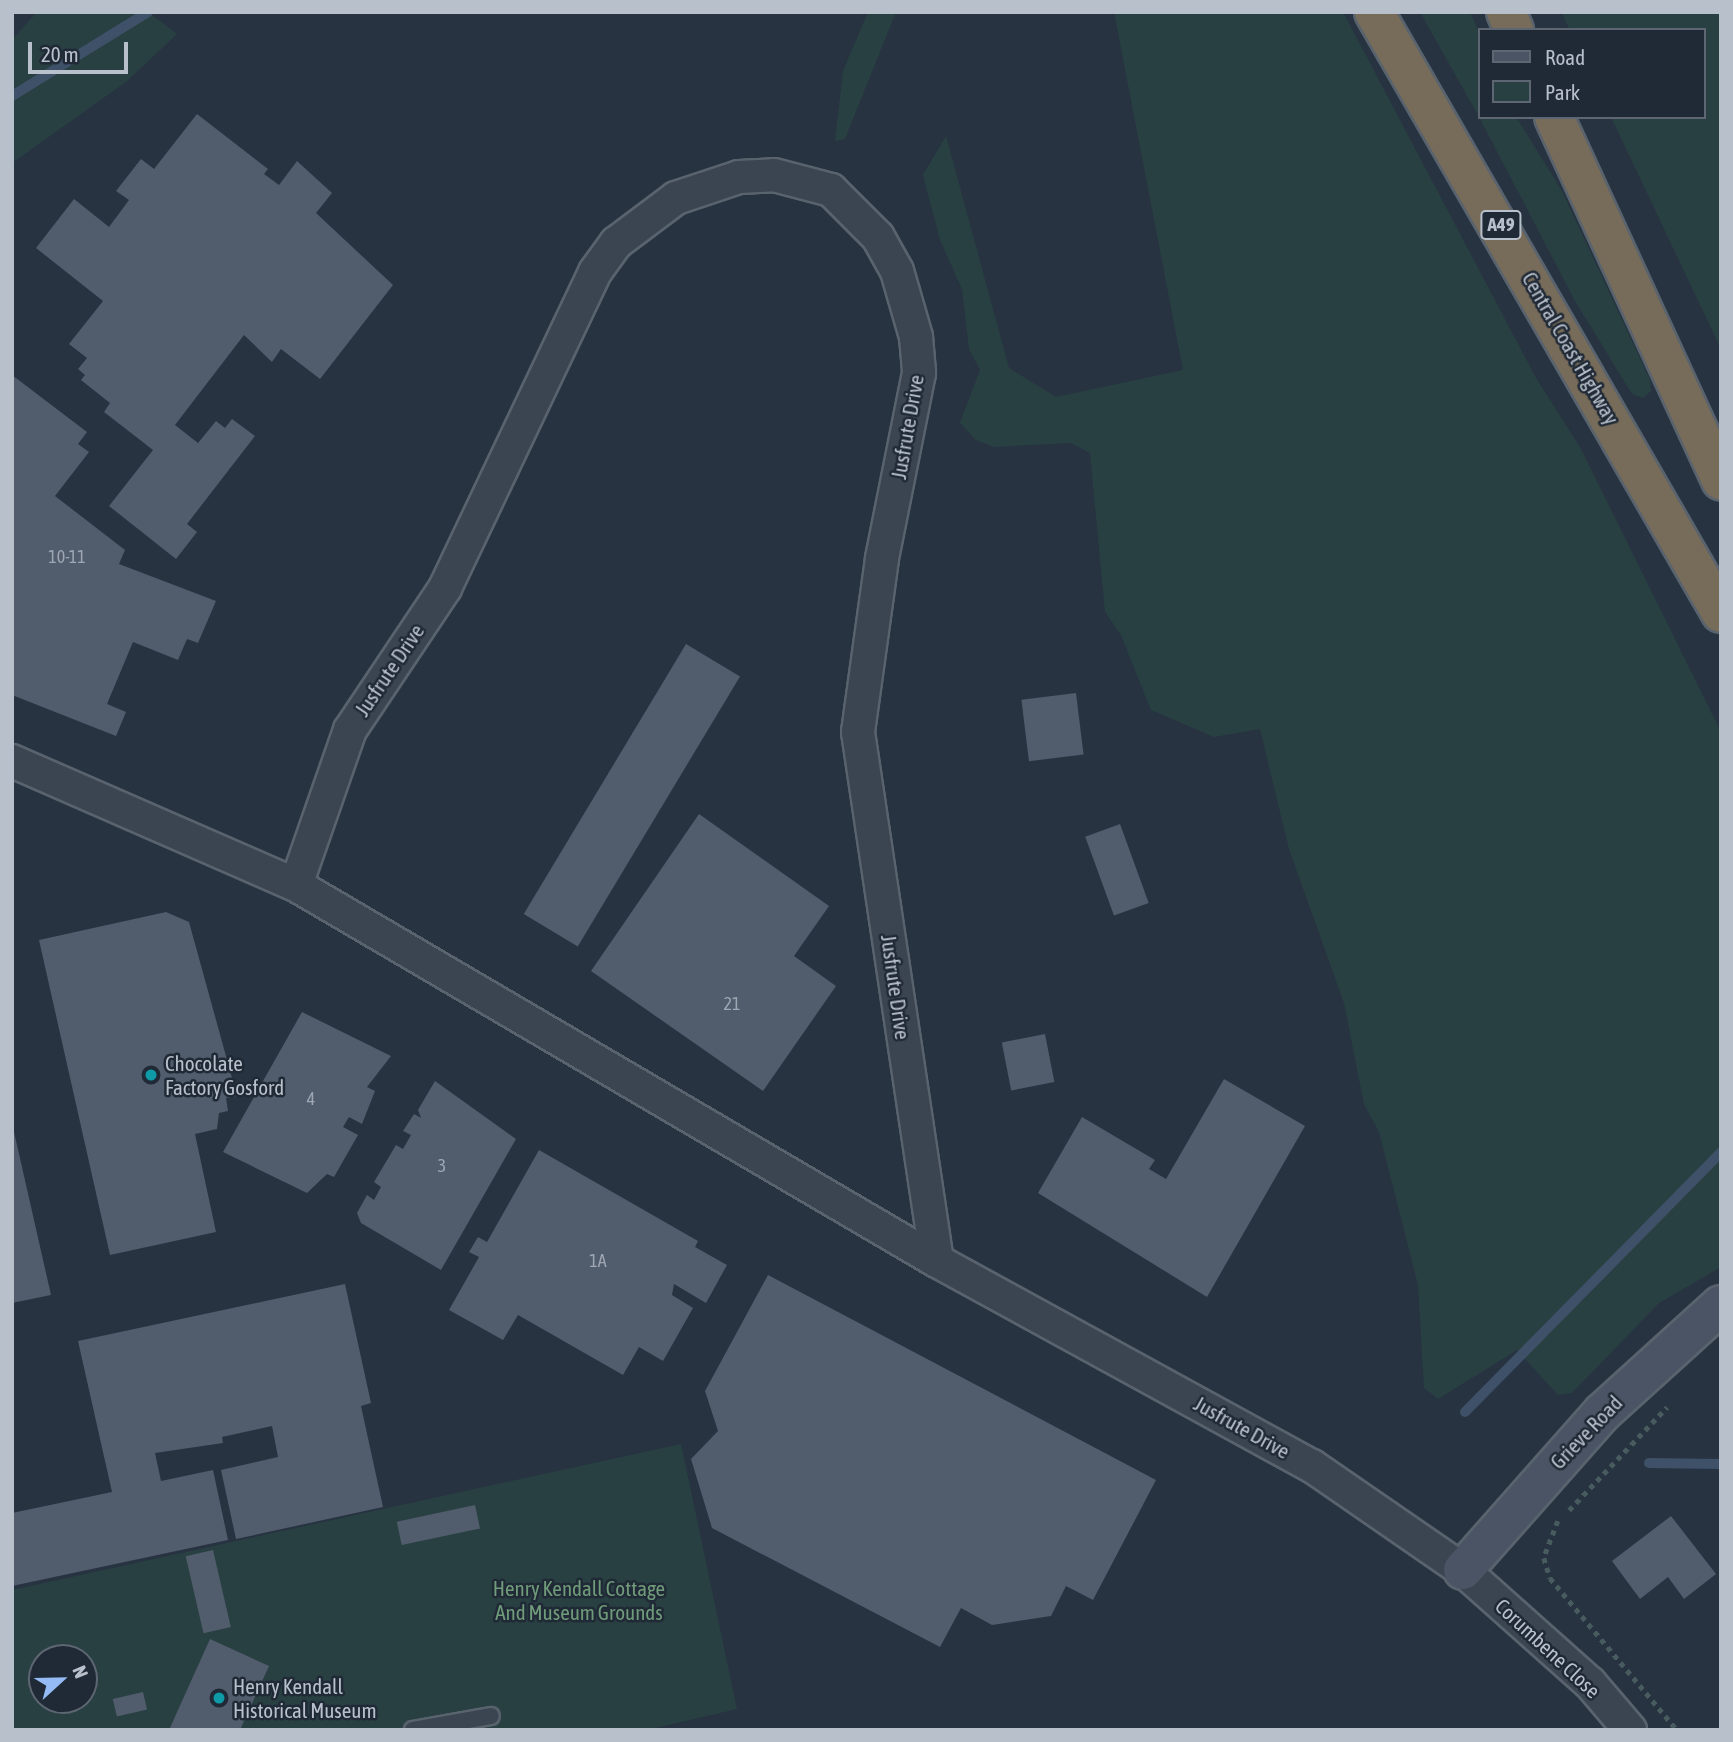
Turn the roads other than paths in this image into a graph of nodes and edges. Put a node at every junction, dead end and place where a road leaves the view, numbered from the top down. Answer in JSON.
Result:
{"nodes":[{"id":1,"x":1374,"y":12,"type":"edge"},
{"id":2,"x":1506,"y":12,"type":"edge"},
{"id":3,"x":1513,"y":28,"type":"edge"},
{"id":4,"x":1555,"y":119,"type":"edge"},
{"id":5,"x":1721,"y":480,"type":"edge"},
{"id":6,"x":1721,"y":613,"type":"edge"},
{"id":7,"x":12,"y":761,"type":"edge"},
{"id":8,"x":296,"y":884,"type":"junction"},
{"id":9,"x":937,"y":1261,"type":"junction"},
{"id":10,"x":1721,"y":1305,"type":"edge"},
{"id":11,"x":1463,"y":1570,"type":"junction"},
{"id":12,"x":491,"y":1716,"type":"dead end"},
{"id":13,"x":413,"y":1730,"type":"edge"},
{"id":14,"x":1630,"y":1730,"type":"edge"}],
"edges":[{"from":1,"to":6,"type":"highway","name":"Central Coast Highway","number":"A49"},
{"from":2,"to":3,"type":"highway"},
{"from":4,"to":5,"type":"highway"},
{"from":7,"to":8,"type":"street","name":"Jusfrute Drive"},
{"from":8,"to":9,"type":"street","name":"Jusfrute Drive"},
{"from":8,"to":9,"type":"street","name":"Jusfrute Drive"},
{"from":9,"to":11,"type":"street","name":"Jusfrute Drive"},
{"from":10,"to":11,"type":"street","name":"Grieve Road"},
{"from":11,"to":14,"type":"street","name":"Corumbene Close"},
{"from":12,"to":13,"type":"lane"}]}
